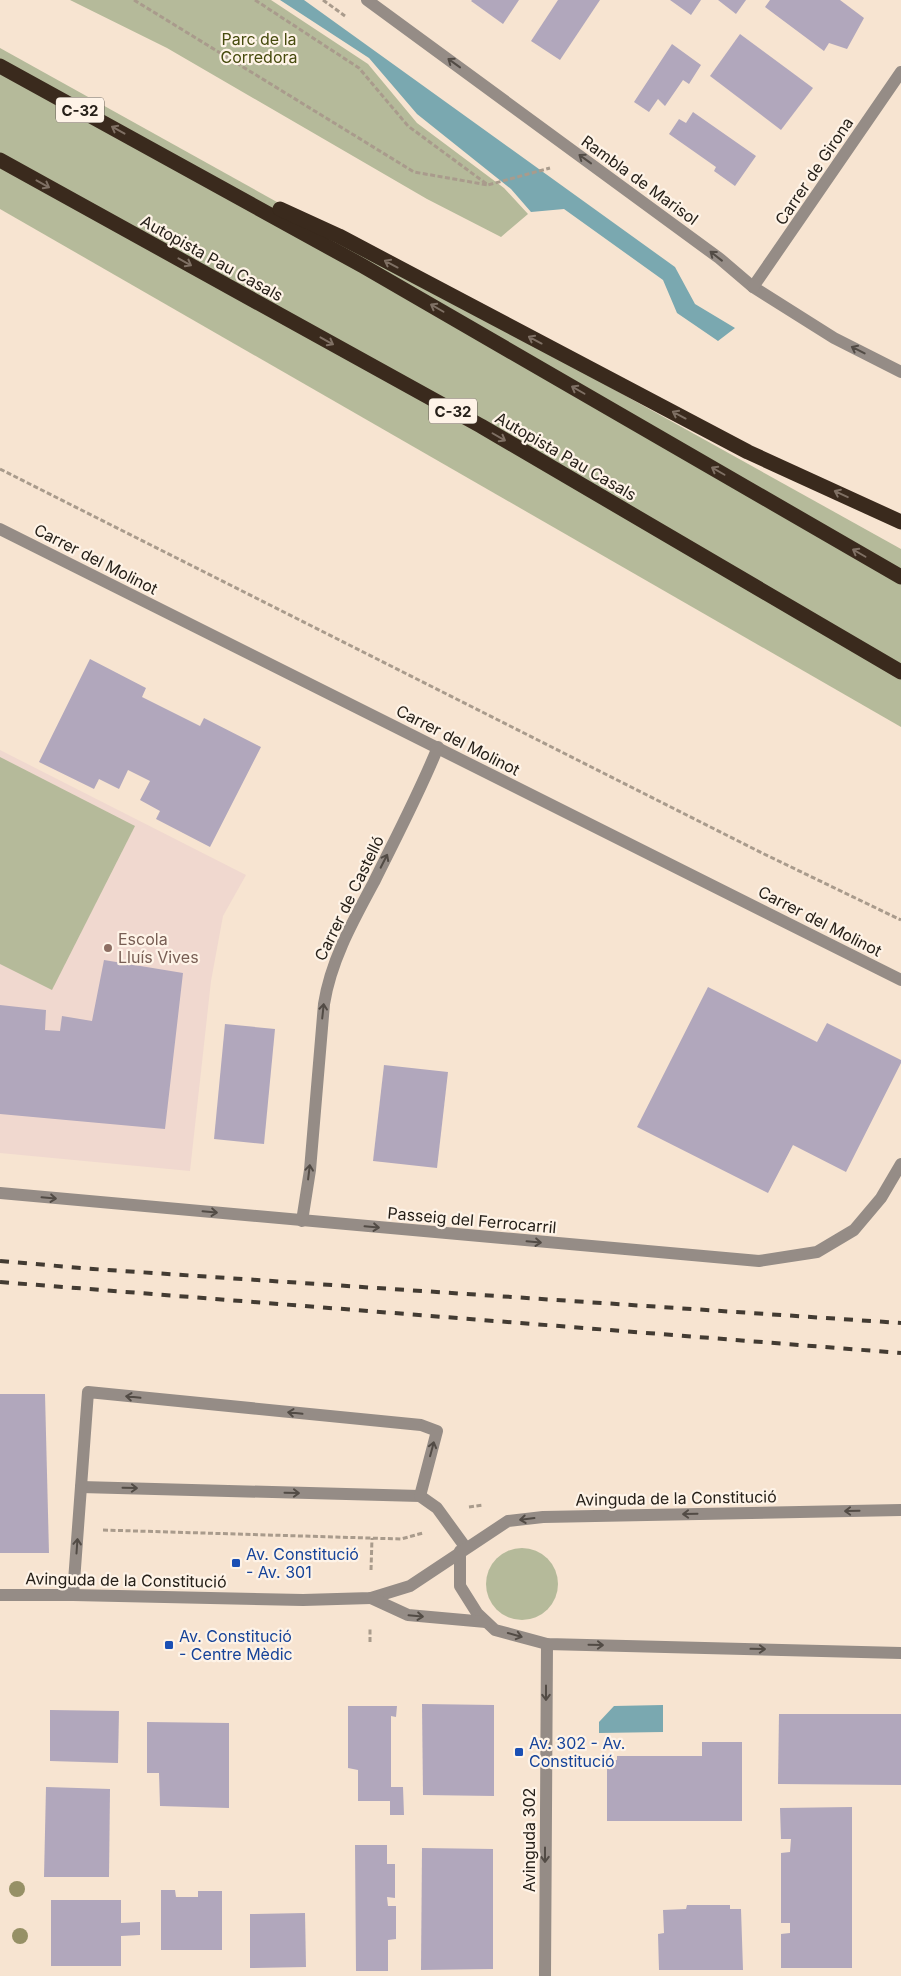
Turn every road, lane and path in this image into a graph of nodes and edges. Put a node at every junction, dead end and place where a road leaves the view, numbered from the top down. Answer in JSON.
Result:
{"nodes":[{"id":1,"x":134,"y":0,"type":"edge"},
{"id":2,"x":255,"y":0,"type":"edge"},
{"id":3,"x":367,"y":0,"type":"edge"},
{"id":4,"x":0,"y":66,"type":"edge"},
{"id":5,"x":901,"y":72,"type":"edge"},
{"id":6,"x":161,"y":153,"type":"junction"},
{"id":7,"x":0,"y":160,"type":"edge"},
{"id":8,"x":550,"y":168,"type":"dead end"},
{"id":9,"x":488,"y":185,"type":"junction"},
{"id":10,"x":752,"y":288,"type":"junction"},
{"id":11,"x":901,"y":372,"type":"edge"},
{"id":12,"x":0,"y":469,"type":"edge"},
{"id":13,"x":901,"y":522,"type":"edge"},
{"id":14,"x":0,"y":529,"type":"edge"},
{"id":15,"x":901,"y":577,"type":"edge"},
{"id":16,"x":901,"y":672,"type":"edge"},
{"id":17,"x":438,"y":747,"type":"junction"},
{"id":18,"x":901,"y":920,"type":"edge"},
{"id":19,"x":901,"y":980,"type":"edge"},
{"id":20,"x":901,"y":1164,"type":"edge"},
{"id":21,"x":0,"y":1193,"type":"edge"},
{"id":22,"x":302,"y":1221,"type":"junction"},
{"id":23,"x":81,"y":1487,"type":"junction"},
{"id":24,"x":420,"y":1496,"type":"junction"},
{"id":25,"x":901,"y":1510,"type":"edge"},
{"id":26,"x":77,"y":1545,"type":"junction"},
{"id":27,"x":463,"y":1550,"type":"junction"},
{"id":28,"x":371,"y":1574,"type":"dead end"},
{"id":29,"x":0,"y":1595,"type":"edge"},
{"id":30,"x":73,"y":1595,"type":"junction"},
{"id":31,"x":371,"y":1598,"type":"junction"},
{"id":32,"x":486,"y":1622,"type":"junction"},
{"id":33,"x":370,"y":1624,"type":"dead end"},
{"id":34,"x":370,"y":1642,"type":"dead end"},
{"id":35,"x":547,"y":1644,"type":"junction"},
{"id":36,"x":901,"y":1653,"type":"edge"},
{"id":37,"x":544,"y":1976,"type":"edge"}],
"edges":[{"from":1,"to":9,"type":"path"},
{"from":2,"to":9,"type":"path"},
{"from":10,"to":3,"type":"street","name":"Rambla de Marisol","one_way":true},
{"from":6,"to":4,"type":"highway","number":"C-32","one_way":true},
{"from":5,"to":10,"type":"street","name":"Carrer de Girona"},
{"from":13,"to":6,"type":"highway","one_way":true},
{"from":15,"to":6,"type":"highway","number":"C-32","one_way":true},
{"from":7,"to":16,"type":"highway","name":"Autopista Pau Casals","number":"C-32","one_way":true},
{"from":8,"to":9,"type":"path"},
{"from":11,"to":10,"type":"street","name":"Rambla de Marisol","one_way":true},
{"from":12,"to":18,"type":"path"},
{"from":14,"to":17,"type":"street","name":"Carrer del Molinot"},
{"from":17,"to":19,"type":"street","name":"Carrer del Molinot"},
{"from":22,"to":17,"type":"street","name":"Carrer de Castelló","one_way":true},
{"from":22,"to":20,"type":"street","name":"Passeig del Ferrocarril","one_way":true},
{"from":21,"to":22,"type":"street","name":"Passeig del Ferrocarril","one_way":true},
{"from":23,"to":24,"type":"street","one_way":true},
{"from":24,"to":23,"type":"street","one_way":true},
{"from":23,"to":26,"type":"street"},
{"from":24,"to":27,"type":"street"},
{"from":25,"to":27,"type":"street","name":"Avinguda de la Constitució","one_way":true},
{"from":26,"to":28,"type":"path"},
{"from":30,"to":26,"type":"street","one_way":true},
{"from":27,"to":31,"type":"street","name":"Avinguda de la Constitució"},
{"from":27,"to":32,"type":"street","name":"Avinguda de la Constitució"},
{"from":29,"to":30,"type":"street","name":"Avinguda de la Constitució"},
{"from":30,"to":31,"type":"street","name":"Avinguda de la Constitució"},
{"from":31,"to":32,"type":"street","name":"Avinguda de la Constitució","one_way":true},
{"from":32,"to":35,"type":"street","name":"Avinguda de la Constitució","one_way":true},
{"from":33,"to":34,"type":"path"},
{"from":35,"to":36,"type":"street","name":"Avinguda de la Constitució","one_way":true},
{"from":35,"to":37,"type":"street","name":"Avinguda 302","one_way":true}]}
